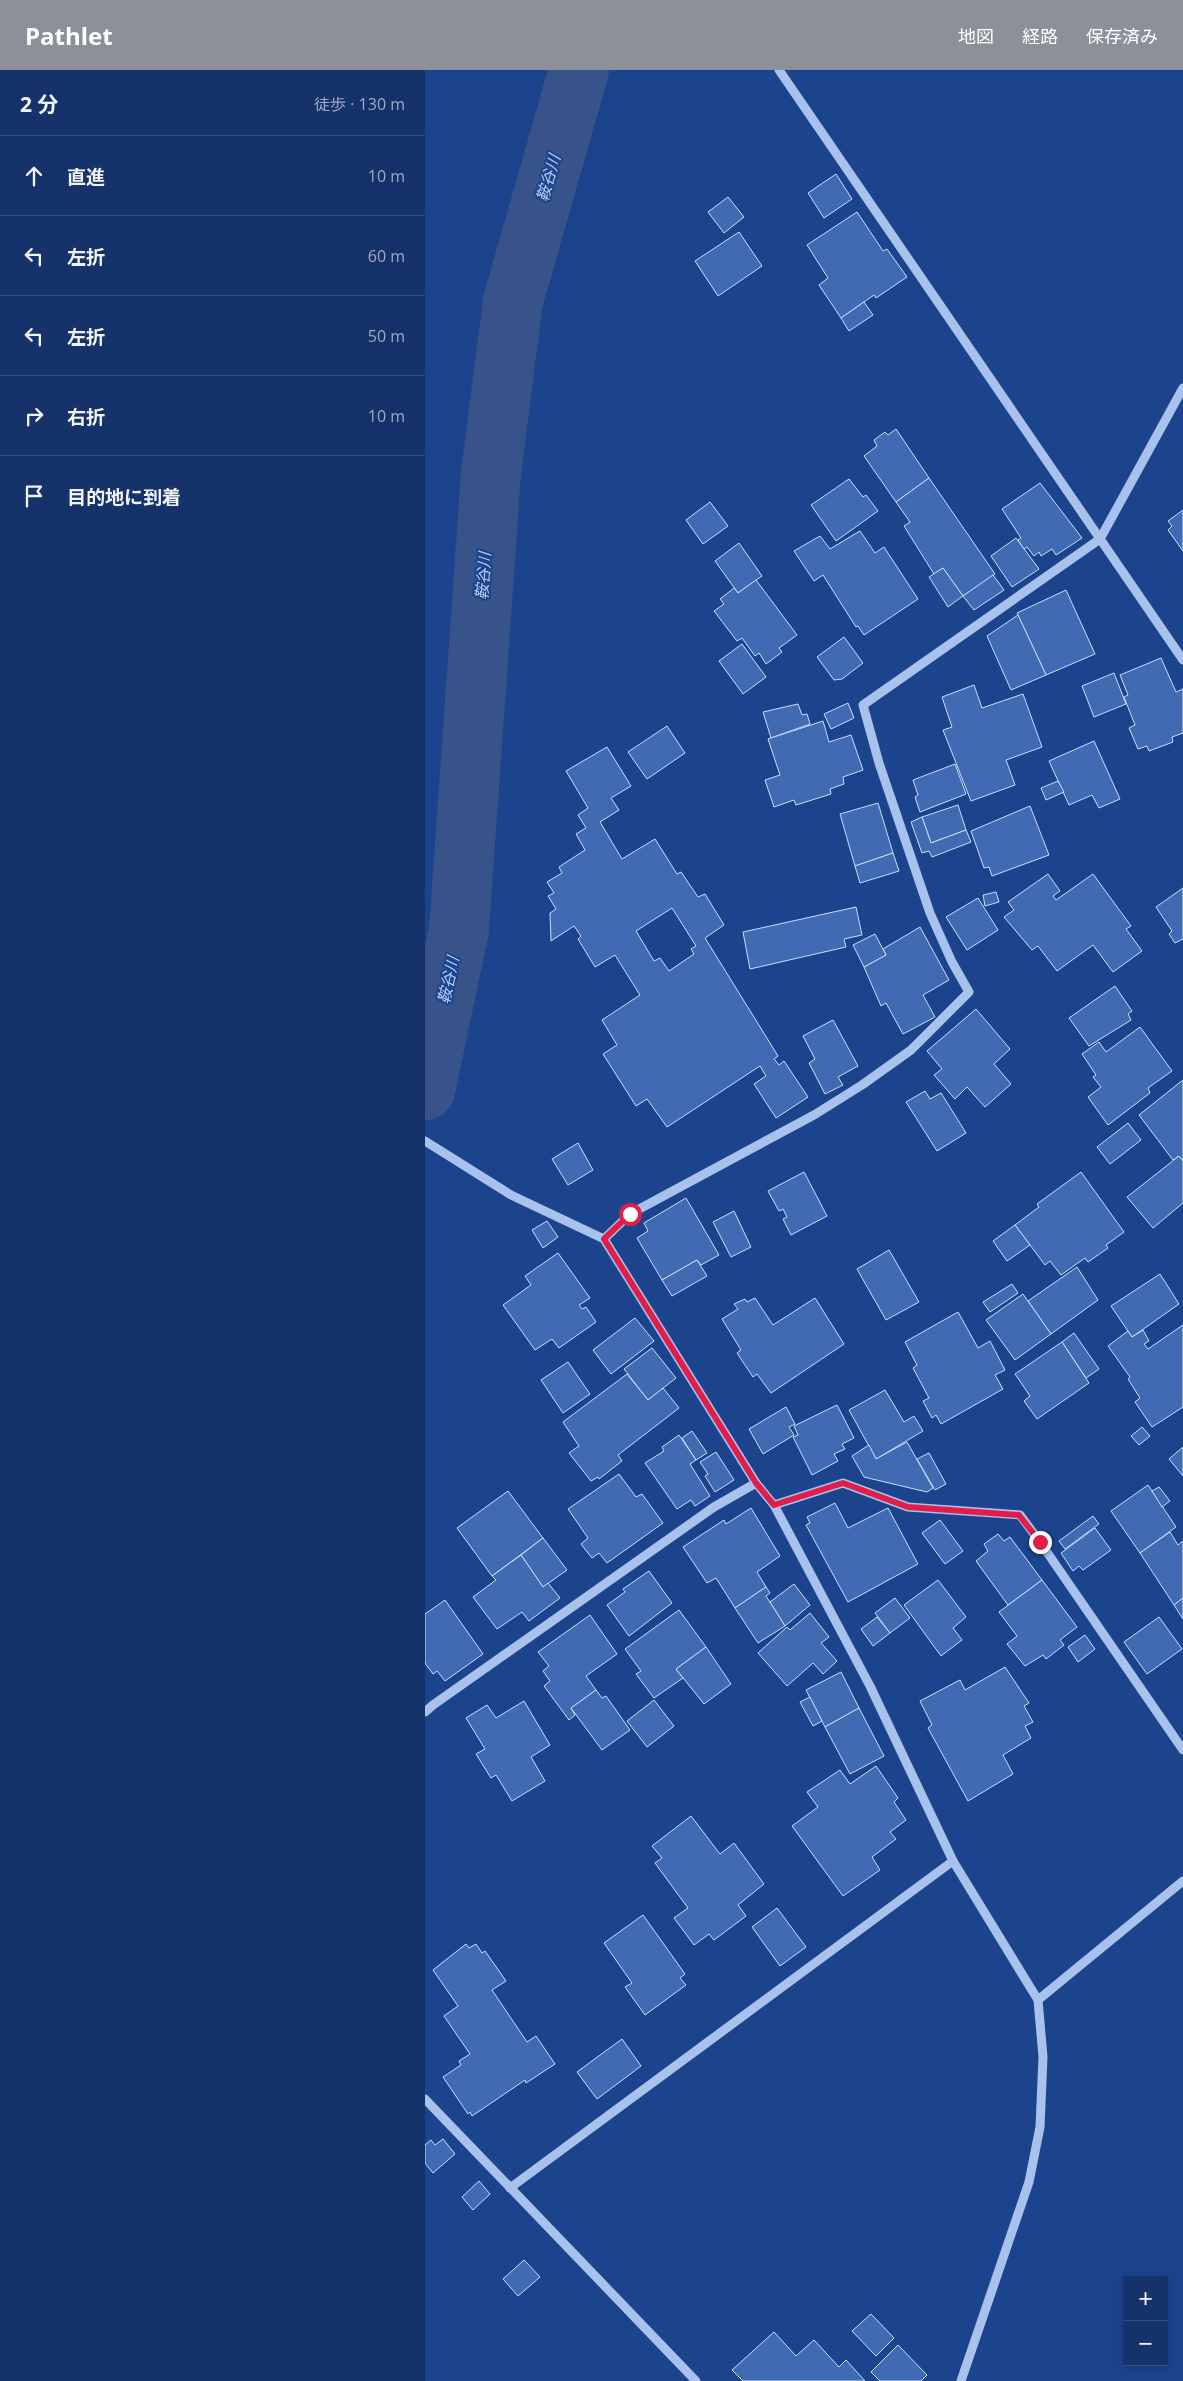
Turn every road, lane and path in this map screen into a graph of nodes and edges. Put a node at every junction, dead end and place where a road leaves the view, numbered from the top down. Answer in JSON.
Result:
{"nodes":[{"id":1,"x":779,"y":70,"type":"edge"},
{"id":2,"x":1183,"y":388,"type":"edge"},
{"id":3,"x":1101,"y":539,"type":"junction"},
{"id":4,"x":1183,"y":660,"type":"edge"},
{"id":5,"x":425,"y":1141,"type":"edge"},
{"id":6,"x":604,"y":1239,"type":"junction"},
{"id":7,"x":756,"y":1483,"type":"junction"},
{"id":8,"x":774,"y":1505,"type":"junction"},
{"id":9,"x":425,"y":1712,"type":"edge"},
{"id":10,"x":1183,"y":1750,"type":"edge"},
{"id":11,"x":953,"y":1860,"type":"junction"},
{"id":12,"x":1183,"y":1880,"type":"edge"},
{"id":13,"x":1038,"y":2000,"type":"junction"},
{"id":14,"x":425,"y":2098,"type":"edge"},
{"id":15,"x":510,"y":2188,"type":"junction"},
{"id":16,"x":696,"y":2381,"type":"edge"},
{"id":17,"x":961,"y":2381,"type":"edge"}],
"edges":[{"from":1,"to":3,"type":"street"},
{"from":2,"to":3,"type":"street"},
{"from":3,"to":4,"type":"street"},
{"from":3,"to":6,"type":"street"},
{"from":5,"to":6,"type":"street"},
{"from":6,"to":7,"type":"street"},
{"from":7,"to":8,"type":"street"},
{"from":7,"to":9,"type":"street"},
{"from":8,"to":10,"type":"street"},
{"from":8,"to":11,"type":"street"},
{"from":11,"to":13,"type":"street"},
{"from":11,"to":15,"type":"street"},
{"from":12,"to":13,"type":"street"},
{"from":13,"to":17,"type":"street"},
{"from":14,"to":15,"type":"street"},
{"from":15,"to":16,"type":"street"}]}
